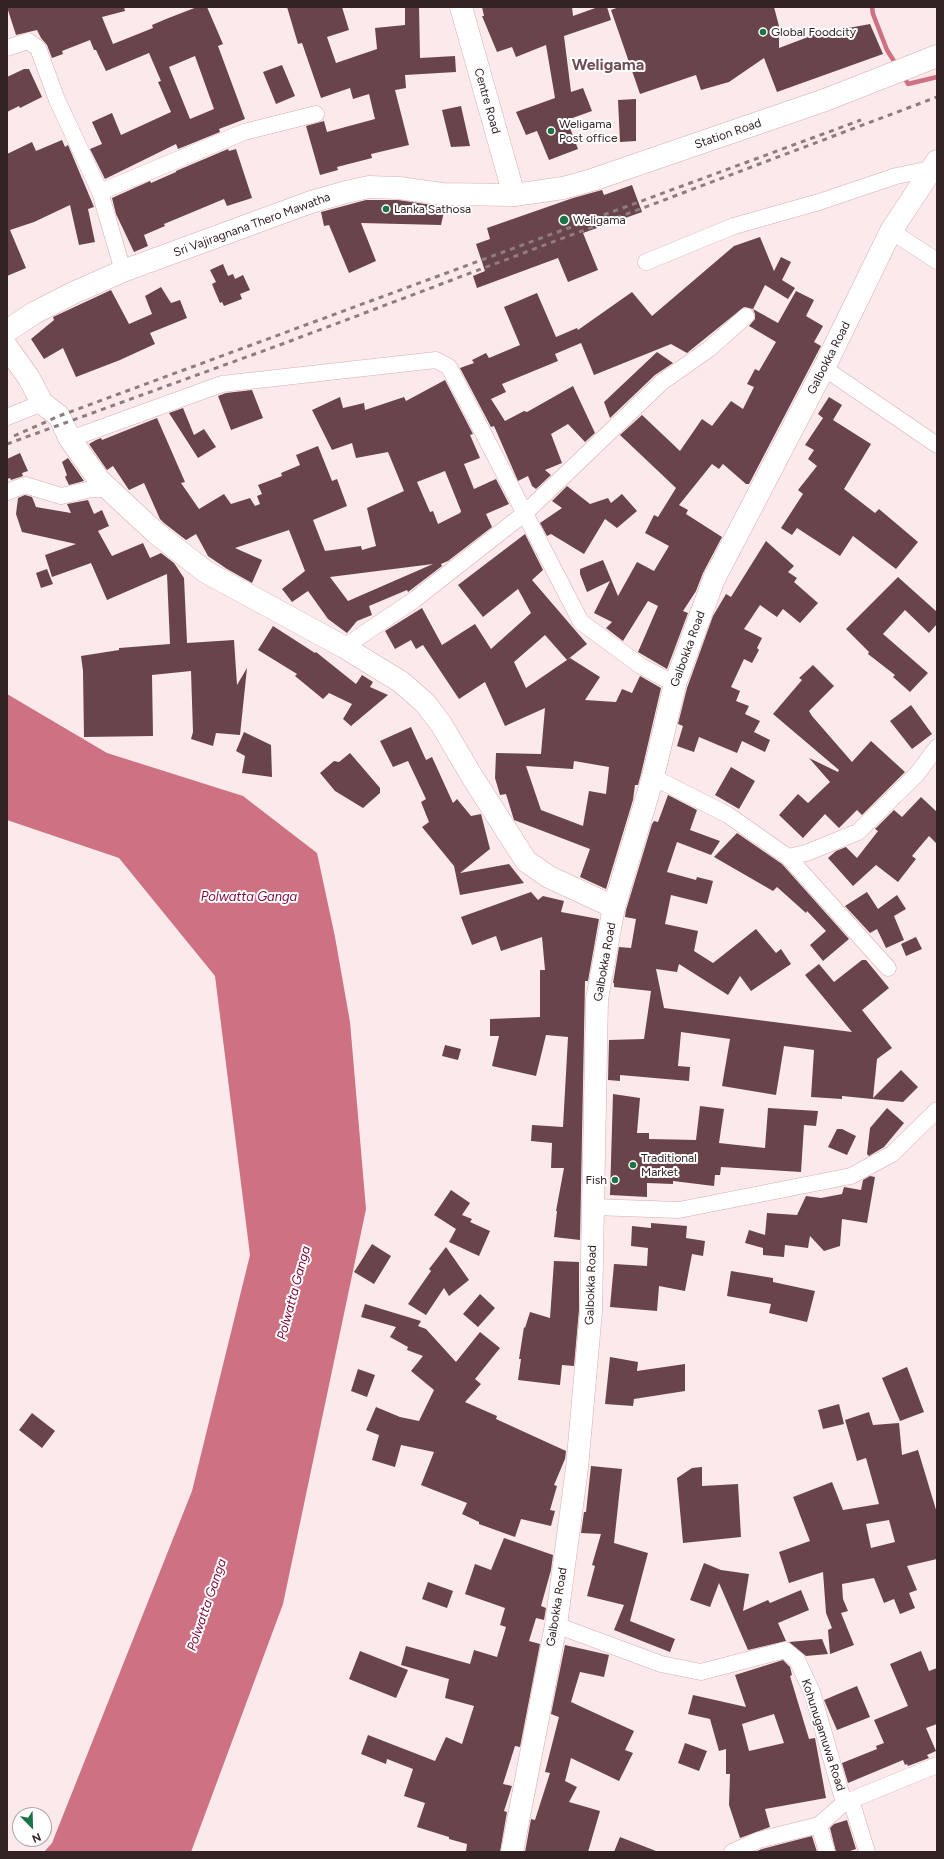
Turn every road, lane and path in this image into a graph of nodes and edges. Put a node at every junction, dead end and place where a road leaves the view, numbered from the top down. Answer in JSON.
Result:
{"nodes":[{"id":1,"x":461,"y":7,"type":"edge"},
{"id":2,"x":7,"y":48,"type":"edge"},
{"id":3,"x":927,"y":59,"type":"edge"},
{"id":4,"x":316,"y":114,"type":"dead end"},
{"id":5,"x":934,"y":165,"type":"edge"},
{"id":6,"x":100,"y":192,"type":"junction"},
{"id":7,"x":514,"y":195,"type":"junction"},
{"id":8,"x":892,"y":231,"type":"junction"},
{"id":9,"x":937,"y":261,"type":"edge"},
{"id":10,"x":646,"y":262,"type":"dead end"},
{"id":11,"x":124,"y":271,"type":"junction"},
{"id":12,"x":746,"y":316,"type":"dead end"},
{"id":13,"x":7,"y":331,"type":"edge"},
{"id":14,"x":7,"y":348,"type":"edge"},
{"id":15,"x":824,"y":368,"type":"junction"},
{"id":16,"x":42,"y":402,"type":"junction"},
{"id":17,"x":7,"y":417,"type":"edge"},
{"id":18,"x":70,"y":439,"type":"junction"},
{"id":19,"x":937,"y":445,"type":"edge"},
{"id":20,"x":108,"y":489,"type":"junction"},
{"id":21,"x":7,"y":492,"type":"edge"},
{"id":22,"x":525,"y":513,"type":"junction"},
{"id":23,"x":344,"y":647,"type":"junction"},
{"id":24,"x":675,"y":684,"type":"junction"},
{"id":25,"x":937,"y":747,"type":"edge"},
{"id":26,"x":653,"y":777,"type":"junction"},
{"id":27,"x":788,"y":856,"type":"junction"},
{"id":28,"x":614,"y":908,"type":"junction"},
{"id":29,"x":888,"y":968,"type":"dead end"},
{"id":30,"x":937,"y":1110,"type":"edge"},
{"id":31,"x":593,"y":1207,"type":"junction"},
{"id":32,"x":556,"y":1625,"type":"junction"},
{"id":33,"x":937,"y":1764,"type":"edge"},
{"id":34,"x":848,"y":1802,"type":"junction"},
{"id":35,"x":820,"y":1825,"type":"junction"},
{"id":36,"x":512,"y":1852,"type":"edge"},
{"id":37,"x":732,"y":1852,"type":"edge"},
{"id":38,"x":827,"y":1852,"type":"edge"},
{"id":39,"x":867,"y":1852,"type":"edge"}],
"edges":[{"from":1,"to":7,"type":"main road","name":"Centre Road"},
{"from":2,"to":6,"type":"street"},
{"from":3,"to":7,"type":"main road","name":"Station Road"},
{"from":4,"to":6,"type":"street"},
{"from":5,"to":8,"type":"main road","name":"Galbokka Road"},
{"from":5,"to":10,"type":"street"},
{"from":6,"to":11,"type":"street"},
{"from":7,"to":11,"type":"main road","name":"Sri Vajiragnana Thero Mawatha"},
{"from":8,"to":9,"type":"street"},
{"from":8,"to":15,"type":"main road","name":"Galbokka Road"},
{"from":11,"to":13,"type":"main road","name":"Sri Vajiragnana Thero Mawatha"},
{"from":12,"to":22,"type":"street"},
{"from":14,"to":16,"type":"main road"},
{"from":15,"to":19,"type":"street"},
{"from":15,"to":24,"type":"main road","name":"Galbokka Road"},
{"from":16,"to":17,"type":"street"},
{"from":16,"to":18,"type":"main road"},
{"from":18,"to":20,"type":"main road"},
{"from":18,"to":22,"type":"street"},
{"from":20,"to":21,"type":"street"},
{"from":20,"to":23,"type":"main road"},
{"from":22,"to":23,"type":"street"},
{"from":22,"to":24,"type":"street"},
{"from":23,"to":28,"type":"main road"},
{"from":24,"to":26,"type":"main road","name":"Galbokka Road"},
{"from":25,"to":27,"type":"street"},
{"from":26,"to":27,"type":"street"},
{"from":26,"to":28,"type":"main road","name":"Galbokka Road"},
{"from":27,"to":29,"type":"street"},
{"from":28,"to":31,"type":"main road","name":"Galbokka Road"},
{"from":30,"to":31,"type":"street"},
{"from":31,"to":32,"type":"main road","name":"Galbokka Road"},
{"from":32,"to":34,"type":"street","name":"Kohunugamuwa Road"},
{"from":32,"to":36,"type":"main road","name":"Galbokka Road"},
{"from":33,"to":34,"type":"street"},
{"from":34,"to":35,"type":"street"},
{"from":34,"to":39,"type":"street"},
{"from":35,"to":37,"type":"street"},
{"from":35,"to":38,"type":"street"}]}
